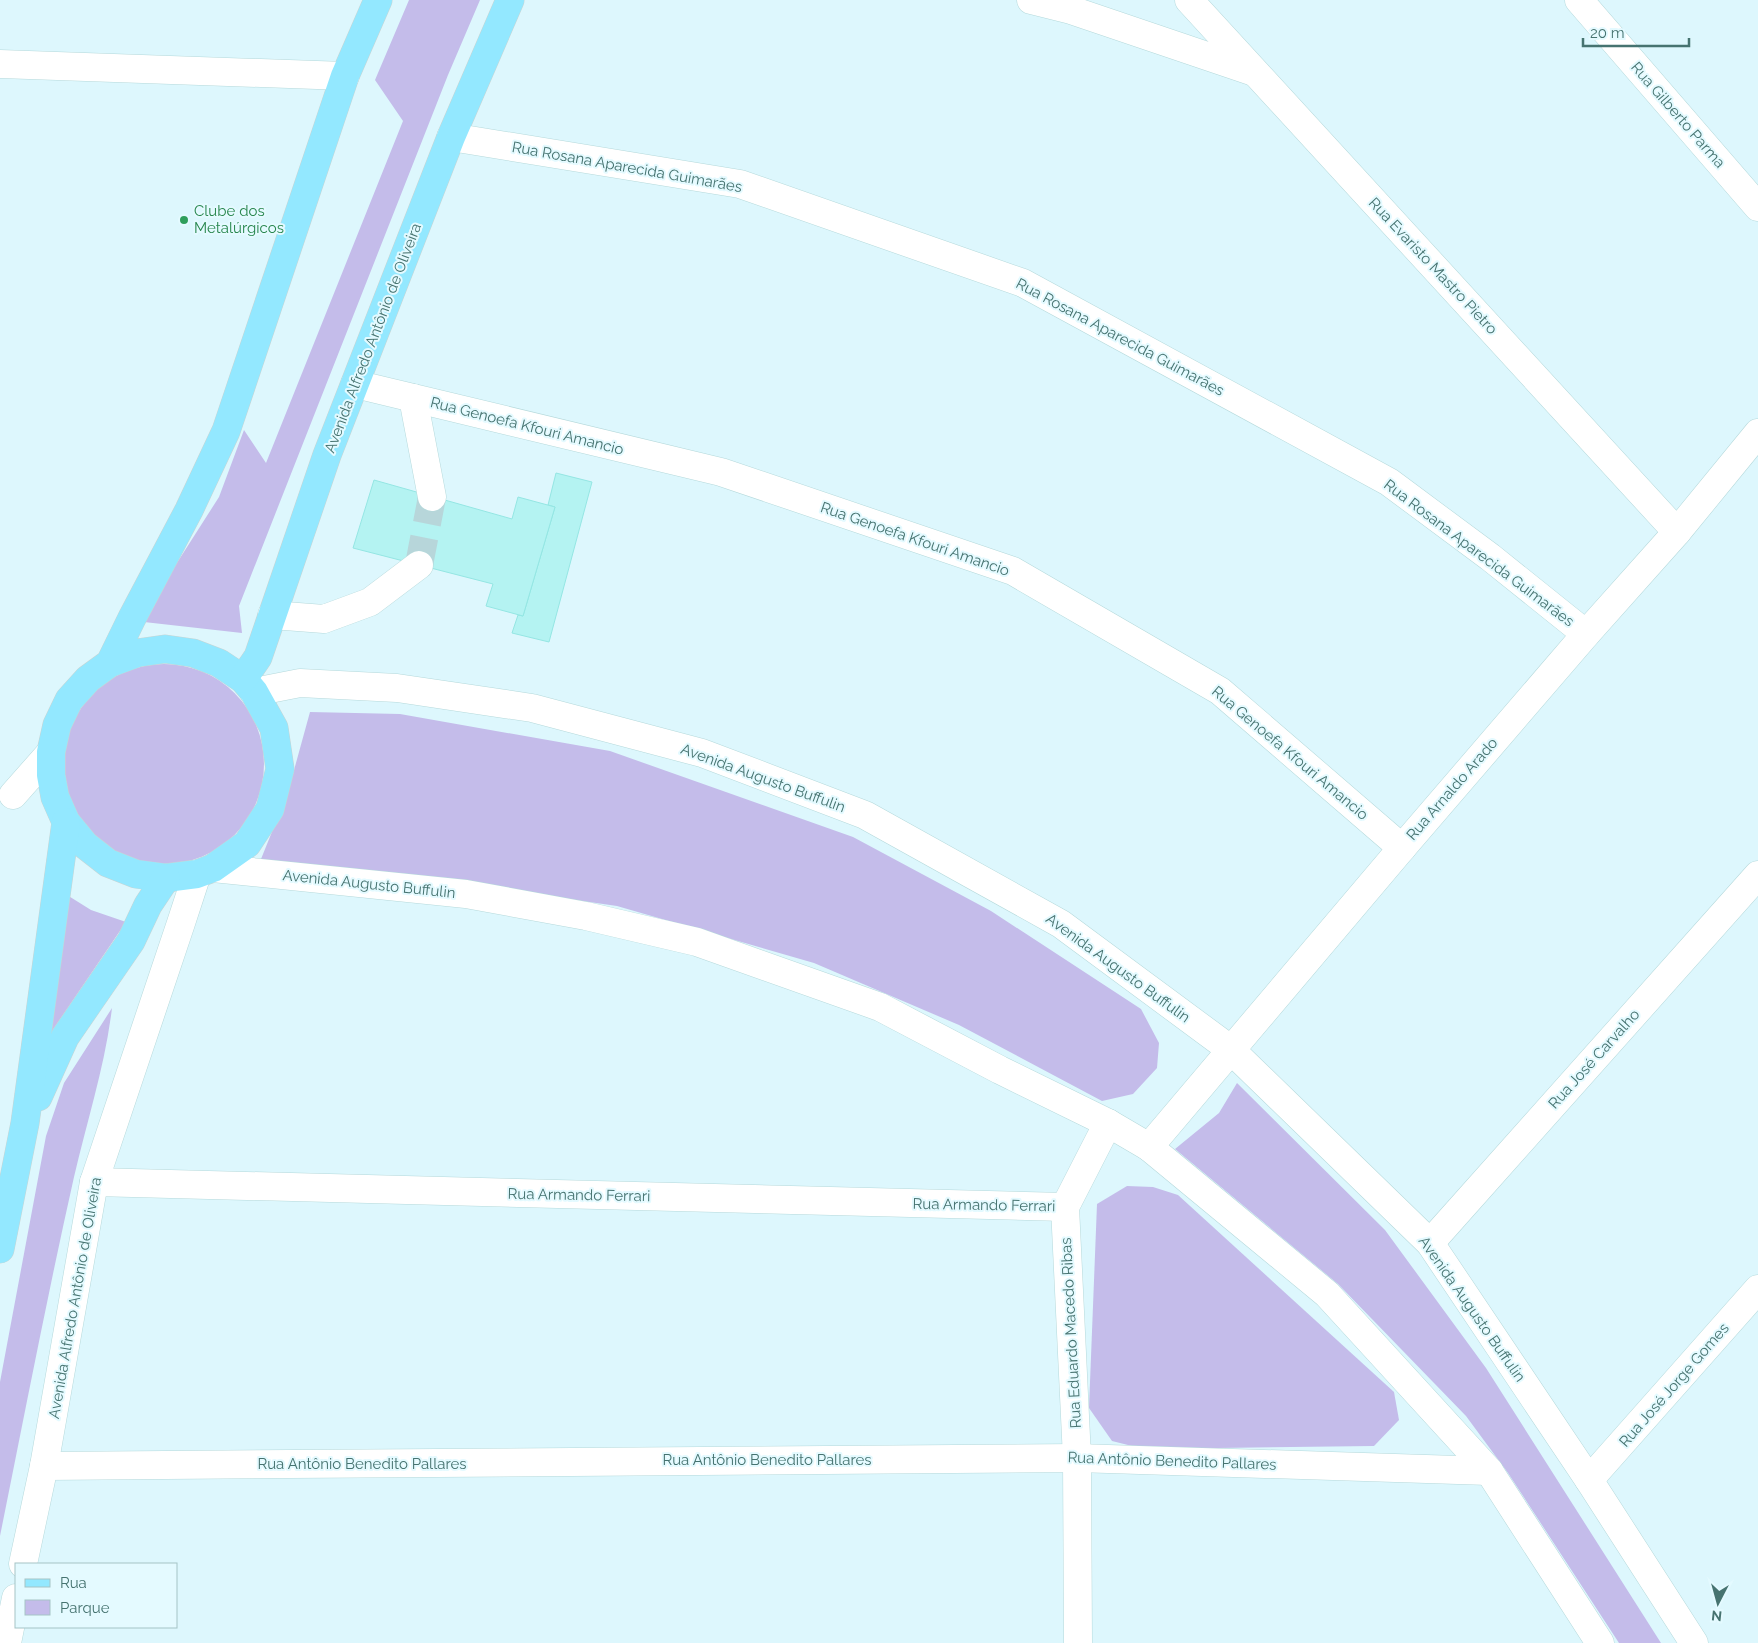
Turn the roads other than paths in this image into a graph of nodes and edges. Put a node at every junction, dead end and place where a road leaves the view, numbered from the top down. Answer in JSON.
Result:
{"nodes":[{"id":1,"x":378,"y":0,"type":"edge"},
{"id":2,"x":510,"y":0,"type":"edge"},
{"id":3,"x":1031,"y":0,"type":"edge"},
{"id":4,"x":1190,"y":0,"type":"edge"},
{"id":5,"x":1579,"y":0,"type":"edge"},
{"id":6,"x":0,"y":64,"type":"edge"},
{"id":7,"x":1255,"y":72,"type":"junction"},
{"id":8,"x":345,"y":76,"type":"junction"},
{"id":9,"x":451,"y":137,"type":"junction"},
{"id":10,"x":1758,"y":207,"type":"edge"},
{"id":11,"x":355,"y":384,"type":"junction"},
{"id":12,"x":413,"y":398,"type":"junction"},
{"id":13,"x":1758,"y":433,"type":"edge"},
{"id":14,"x":432,"y":497,"type":"tunnel mouth"},
{"id":15,"x":1677,"y":532,"type":"junction"},
{"id":16,"x":419,"y":565,"type":"tunnel mouth"},
{"id":17,"x":272,"y":615,"type":"junction"},
{"id":18,"x":1586,"y":634,"type":"junction"},
{"id":19,"x":110,"y":663,"type":"junction"},
{"id":20,"x":248,"y":685,"type":"junction"},
{"id":21,"x":51,"y":752,"type":"junction"},
{"id":22,"x":7,"y":796,"type":"edge"},
{"id":23,"x":55,"y":797,"type":"junction"},
{"id":24,"x":66,"y":822,"type":"junction"},
{"id":25,"x":1402,"y":848,"type":"junction"},
{"id":26,"x":189,"y":874,"type":"junction"},
{"id":27,"x":1758,"y":875,"type":"edge"},
{"id":28,"x":1230,"y":1049,"type":"junction"},
{"id":29,"x":26,"y":1123,"type":"junction"},
{"id":30,"x":1108,"y":1123,"type":"junction"},
{"id":31,"x":1149,"y":1147,"type":"junction"},
{"id":32,"x":94,"y":1182,"type":"junction"},
{"id":33,"x":1065,"y":1207,"type":"junction"},
{"id":34,"x":1430,"y":1243,"type":"junction"},
{"id":35,"x":0,"y":1250,"type":"edge"},
{"id":36,"x":1758,"y":1289,"type":"edge"},
{"id":37,"x":1077,"y":1458,"type":"junction"},
{"id":38,"x":44,"y":1466,"type":"junction"},
{"id":39,"x":1489,"y":1471,"type":"junction"},
{"id":40,"x":1589,"y":1480,"type":"junction"},
{"id":41,"x":23,"y":1563,"type":"edge"},
{"id":42,"x":15,"y":1602,"type":"edge"},
{"id":43,"x":6,"y":1643,"type":"edge"},
{"id":44,"x":1078,"y":1643,"type":"edge"},
{"id":45,"x":1600,"y":1643,"type":"edge"},
{"id":46,"x":1694,"y":1643,"type":"edge"}],
"edges":[{"from":1,"to":8,"type":"main road"},
{"from":2,"to":9,"type":"main road","name":"Avenida Alfredo Antônio de Oliveira"},
{"from":3,"to":7,"type":"street"},
{"from":4,"to":7,"type":"street","name":"Rua Evaristo Mastro Pietro"},
{"from":5,"to":10,"type":"street","name":"Rua Gilberto Parma"},
{"from":6,"to":8,"type":"street"},
{"from":7,"to":15,"type":"street","name":"Rua Evaristo Mastro Pietro"},
{"from":8,"to":19,"type":"main road"},
{"from":9,"to":11,"type":"main road","name":"Avenida Alfredo Antônio de Oliveira"},
{"from":9,"to":18,"type":"street","name":"Rua Rosana Aparecida Guimarães"},
{"from":11,"to":12,"type":"street","name":"Rua Genoefa Kfouri Amancio"},
{"from":11,"to":17,"type":"main road","name":"Avenida Alfredo Antônio de Oliveira"},
{"from":12,"to":14,"type":"street"},
{"from":12,"to":25,"type":"street","name":"Rua Genoefa Kfouri Amancio"},
{"from":13,"to":15,"type":"street","name":"Rua Arnaldo Arado"},
{"from":15,"to":18,"type":"street","name":"Rua Arnaldo Arado"},
{"from":16,"to":17,"type":"street"},
{"from":17,"to":20,"type":"main road","name":"Avenida Alfredo Antônio de Oliveira"},
{"from":18,"to":25,"type":"street","name":"Rua Arnaldo Arado"},
{"from":19,"to":20,"type":"main road"},
{"from":19,"to":21,"type":"main road"},
{"from":20,"to":26,"type":"main road"},
{"from":20,"to":28,"type":"street","name":"Avenida Augusto Buffulin"},
{"from":21,"to":22,"type":"street"},
{"from":21,"to":23,"type":"main road"},
{"from":22,"to":23,"type":"street"},
{"from":23,"to":24,"type":"main road"},
{"from":24,"to":26,"type":"main road"},
{"from":24,"to":29,"type":"main road"},
{"from":25,"to":28,"type":"street","name":"Rua Arnaldo Arado"},
{"from":26,"to":29,"type":"main road"},
{"from":26,"to":30,"type":"street","name":"Avenida Augusto Buffulin"},
{"from":26,"to":32,"type":"street","name":"Avenida Alfredo Antônio de Oliveira"},
{"from":27,"to":34,"type":"street","name":"Rua José Carvalho"},
{"from":28,"to":31,"type":"street","name":"Rua Arnaldo Arado"},
{"from":28,"to":34,"type":"street","name":"Avenida Augusto Buffulin"},
{"from":29,"to":35,"type":"main road"},
{"from":30,"to":31,"type":"street","name":"Avenida Augusto Buffulin"},
{"from":30,"to":33,"type":"street","name":"Rua Eduardo Macedo Ribas"},
{"from":31,"to":39,"type":"street","name":"Avenida Augusto Buffulin"},
{"from":32,"to":33,"type":"street","name":"Rua Armando Ferrari"},
{"from":32,"to":38,"type":"street","name":"Avenida Alfredo Antônio de Oliveira"},
{"from":33,"to":37,"type":"street","name":"Rua Eduardo Macedo Ribas"},
{"from":34,"to":40,"type":"street","name":"Avenida Augusto Buffulin"},
{"from":36,"to":40,"type":"street","name":"Rua José Jorge Gomes"},
{"from":37,"to":38,"type":"street","name":"Rua Antônio Benedito Pallares"},
{"from":37,"to":39,"type":"street","name":"Rua Antônio Benedito Pallares"},
{"from":37,"to":44,"type":"street","name":"Rua Eduardo Macedo Ribas"},
{"from":38,"to":41,"type":"street","name":"Avenida Alfredo Antônio de Oliveira"},
{"from":39,"to":45,"type":"street","name":"Avenida Augusto Buffulin"},
{"from":40,"to":46,"type":"street","name":"Avenida Augusto Buffulin"},
{"from":42,"to":43,"type":"street"}]}
